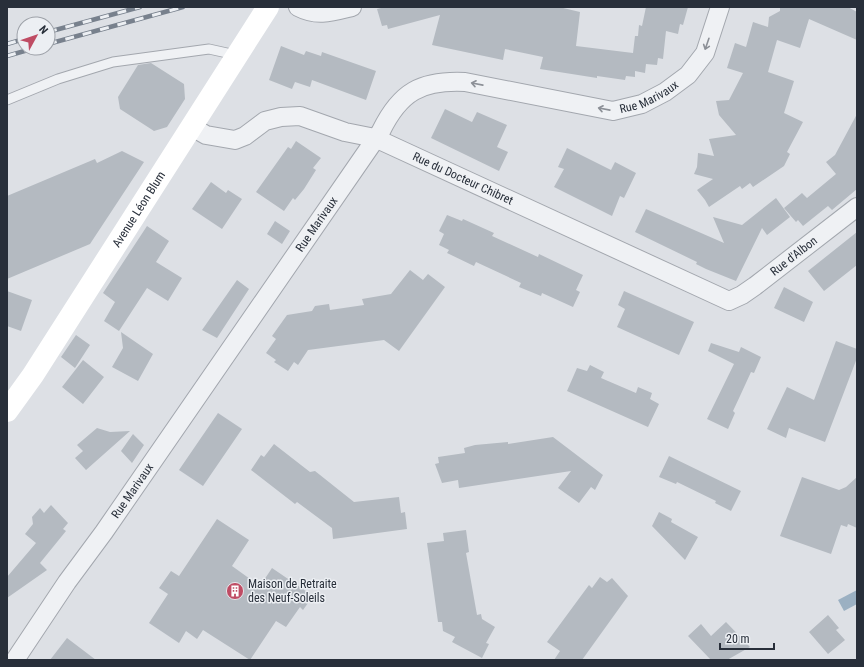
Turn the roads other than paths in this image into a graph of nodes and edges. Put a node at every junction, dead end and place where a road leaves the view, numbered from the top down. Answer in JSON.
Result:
{"nodes":[{"id":1,"x":268,"y":7,"type":"edge"},
{"id":2,"x":298,"y":7,"type":"edge"},
{"id":3,"x":352,"y":7,"type":"edge"},
{"id":4,"x":720,"y":7,"type":"edge"},
{"id":5,"x":238,"y":55,"type":"junction"},
{"id":6,"x":7,"y":100,"type":"edge"},
{"id":7,"x":192,"y":128,"type":"junction"},
{"id":8,"x":375,"y":138,"type":"junction"},
{"id":9,"x":857,"y":207,"type":"edge"},
{"id":10,"x":729,"y":301,"type":"joint"},
{"id":11,"x":7,"y":411,"type":"edge"},
{"id":12,"x":15,"y":660,"type":"edge"}],
"edges":[{"from":1,"to":5,"type":"main road","name":"Avenue Léon Blum"},
{"from":2,"to":3,"type":"street"},
{"from":4,"to":8,"type":"street","name":"Rue Marivaux","one_way":true},
{"from":5,"to":6,"type":"lane"},
{"from":5,"to":7,"type":"main road","name":"Avenue Léon Blum"},
{"from":7,"to":8,"type":"street","name":"Rue du Docteur Chibret"},
{"from":7,"to":11,"type":"main road","name":"Avenue Léon Blum"},
{"from":8,"to":10,"type":"street","name":"Rue du Docteur Chibret"},
{"from":8,"to":12,"type":"street","name":"Rue Marivaux"},
{"from":9,"to":10,"type":"street","name":"Rue d'Albon"}]}
